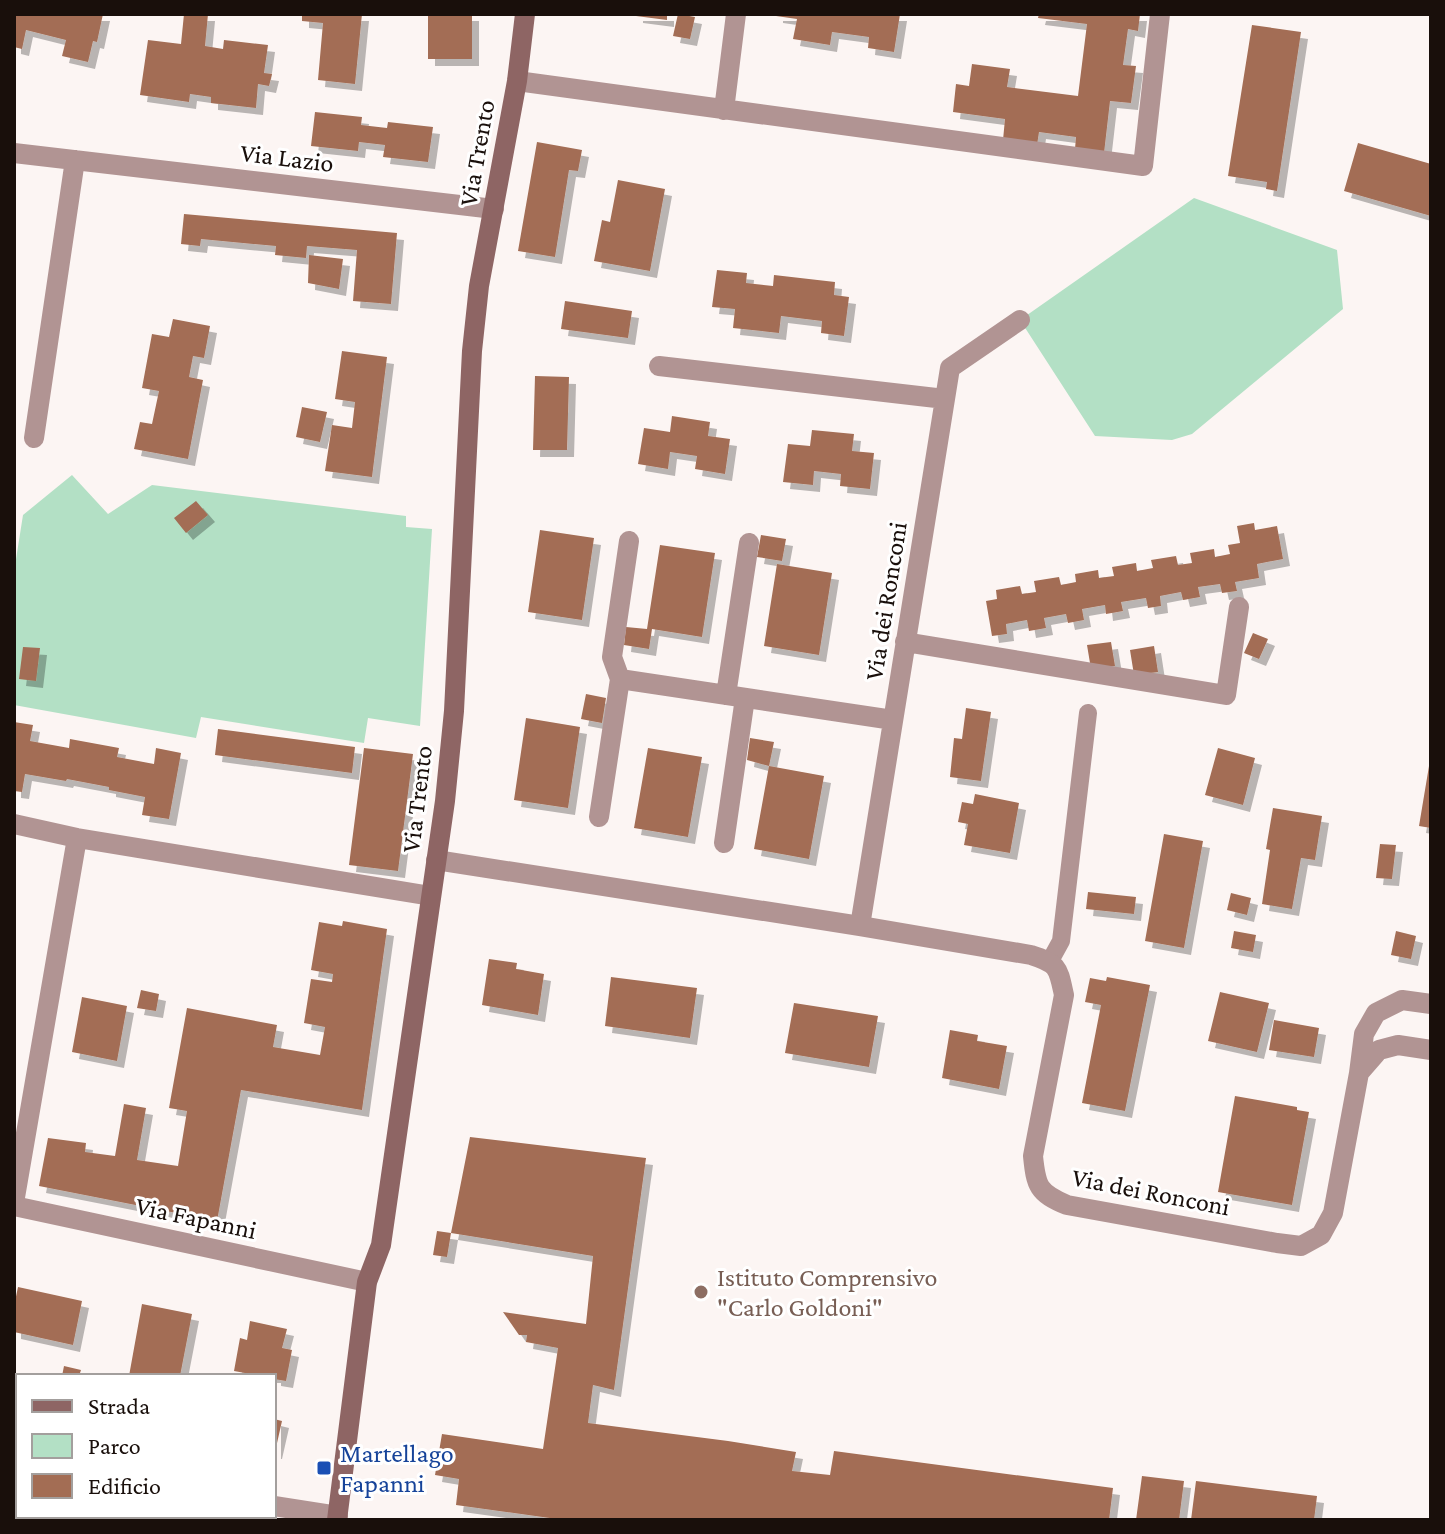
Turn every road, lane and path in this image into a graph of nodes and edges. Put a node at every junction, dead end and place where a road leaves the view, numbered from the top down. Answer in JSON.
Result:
{"nodes":[{"id":1,"x":525,"y":14,"type":"edge"},
{"id":2,"x":736,"y":14,"type":"edge"},
{"id":3,"x":1160,"y":14,"type":"edge"},
{"id":4,"x":517,"y":81,"type":"junction"},
{"id":5,"x":724,"y":110,"type":"junction"},
{"id":6,"x":14,"y":153,"type":"edge"},
{"id":7,"x":75,"y":160,"type":"junction"},
{"id":8,"x":494,"y":209,"type":"junction"},
{"id":9,"x":1020,"y":320,"type":"dead end"},
{"id":10,"x":659,"y":366,"type":"dead end"},
{"id":11,"x":945,"y":399,"type":"junction"},
{"id":12,"x":34,"y":438,"type":"dead end"},
{"id":13,"x":629,"y":541,"type":"dead end"},
{"id":14,"x":749,"y":543,"type":"dead end"},
{"id":15,"x":1239,"y":607,"type":"dead end"},
{"id":16,"x":905,"y":642,"type":"junction"},
{"id":17,"x":620,"y":679,"type":"junction"},
{"id":18,"x":736,"y":697,"type":"junction"},
{"id":19,"x":1088,"y":713,"type":"dead end"},
{"id":20,"x":893,"y":720,"type":"junction"},
{"id":21,"x":599,"y":817,"type":"dead end"},
{"id":22,"x":14,"y":824,"type":"edge"},
{"id":23,"x":77,"y":838,"type":"junction"},
{"id":24,"x":724,"y":843,"type":"dead end"},
{"id":25,"x":436,"y":860,"type":"junction"},
{"id":26,"x":431,"y":896,"type":"junction"},
{"id":27,"x":860,"y":926,"type":"junction"},
{"id":28,"x":1050,"y":961,"type":"junction"},
{"id":29,"x":1431,"y":1004,"type":"edge"},
{"id":30,"x":1431,"y":1050,"type":"edge"},
{"id":31,"x":1359,"y":1073,"type":"junction"},
{"id":32,"x":14,"y":1204,"type":"edge"},
{"id":33,"x":367,"y":1282,"type":"junction"},
{"id":34,"x":276,"y":1506,"type":"edge"},
{"id":35,"x":338,"y":1518,"type":"edge"}],
"edges":[{"from":1,"to":4,"type":"street","name":"Via Trento"},
{"from":2,"to":5,"type":"street"},
{"from":3,"to":5,"type":"street","name":"Via Trento"},
{"from":4,"to":5,"type":"street","name":"Via Trento"},
{"from":4,"to":8,"type":"street","name":"Via Trento"},
{"from":6,"to":7,"type":"street","name":"Via Lazio"},
{"from":7,"to":8,"type":"street","name":"Via Lazio"},
{"from":7,"to":12,"type":"street"},
{"from":8,"to":25,"type":"street","name":"Via Trento"},
{"from":9,"to":11,"type":"street","name":"Via dei Ronconi"},
{"from":10,"to":11,"type":"street"},
{"from":11,"to":16,"type":"street","name":"Via dei Ronconi"},
{"from":13,"to":17,"type":"street"},
{"from":14,"to":18,"type":"street"},
{"from":15,"to":16,"type":"street"},
{"from":16,"to":20,"type":"street","name":"Via dei Ronconi"},
{"from":17,"to":18,"type":"street"},
{"from":17,"to":21,"type":"street"},
{"from":18,"to":20,"type":"street"},
{"from":18,"to":24,"type":"street"},
{"from":19,"to":28,"type":"lane"},
{"from":20,"to":27,"type":"street","name":"Via dei Ronconi"},
{"from":22,"to":23,"type":"street"},
{"from":23,"to":26,"type":"street"},
{"from":23,"to":32,"type":"street","name":"Via Fapanni"},
{"from":25,"to":26,"type":"street","name":"Via Trento"},
{"from":25,"to":27,"type":"street"},
{"from":26,"to":33,"type":"street","name":"Via Trento"},
{"from":27,"to":28,"type":"street"},
{"from":28,"to":31,"type":"street","name":"Via dei Ronconi"},
{"from":29,"to":31,"type":"street","name":"Via dei Ronconi"},
{"from":30,"to":31,"type":"street"},
{"from":32,"to":33,"type":"street","name":"Via Fapanni"},
{"from":33,"to":35,"type":"street","name":"Via Trento"},
{"from":34,"to":35,"type":"street"}]}
